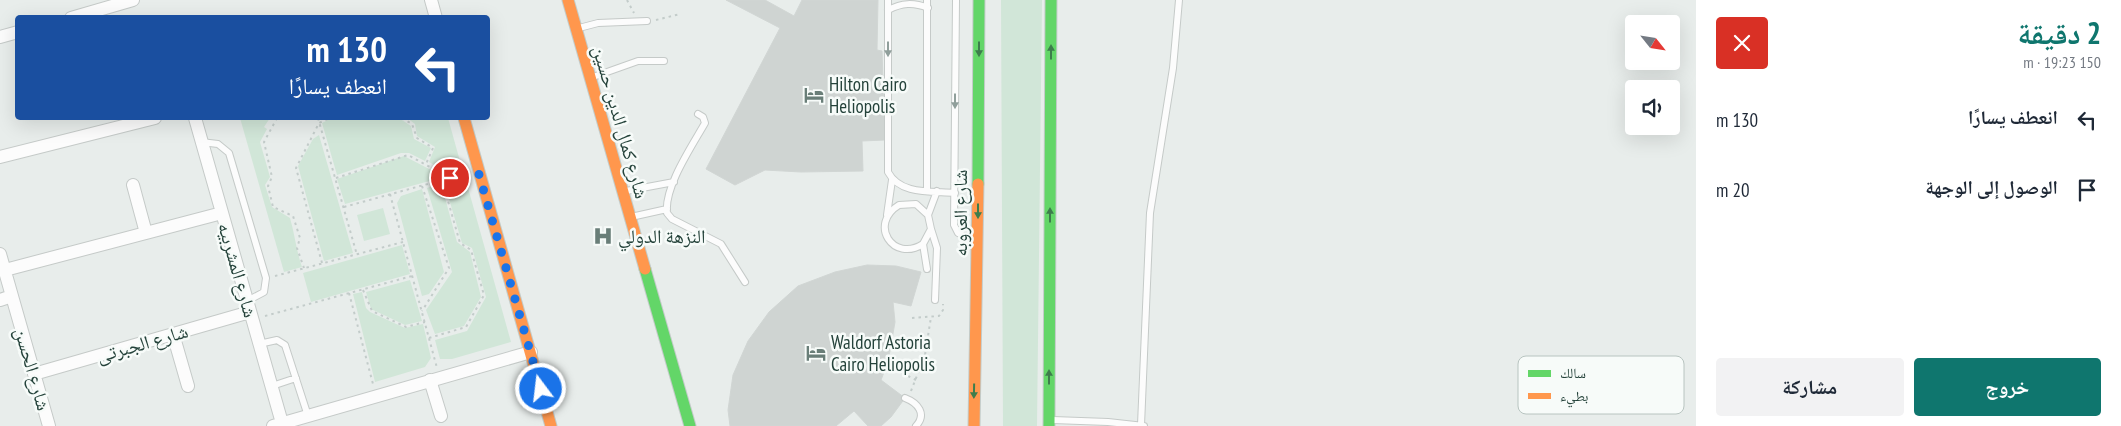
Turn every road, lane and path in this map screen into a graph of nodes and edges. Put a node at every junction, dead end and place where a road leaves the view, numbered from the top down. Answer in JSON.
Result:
{"nodes":[{"id":1,"x":133,"y":0,"type":"edge"},
{"id":2,"x":431,"y":0,"type":"edge"},
{"id":3,"x":568,"y":0,"type":"edge"},
{"id":4,"x":888,"y":0,"type":"edge"},
{"id":5,"x":928,"y":0,"type":"edge"},
{"id":6,"x":956,"y":0,"type":"edge"},
{"id":7,"x":979,"y":0,"type":"edge"},
{"id":8,"x":1051,"y":0,"type":"edge"},
{"id":9,"x":1179,"y":0,"type":"edge"},
{"id":10,"x":115,"y":2,"type":"edge"},
{"id":11,"x":928,"y":8,"type":"junction"},
{"id":12,"x":888,"y":10,"type":"junction"},
{"id":13,"x":79,"y":15,"type":"edge"},
{"id":14,"x":435,"y":15,"type":"edge"},
{"id":15,"x":647,"y":21,"type":"dead end"},
{"id":16,"x":576,"y":29,"type":"junction"},
{"id":17,"x":15,"y":33,"type":"edge"},
{"id":18,"x":0,"y":37,"type":"edge"},
{"id":19,"x":664,"y":61,"type":"dead end"},
{"id":20,"x":590,"y":78,"type":"junction"},
{"id":21,"x":698,"y":114,"type":"dead end"},
{"id":22,"x":147,"y":120,"type":"edge"},
{"id":23,"x":195,"y":120,"type":"edge"},
{"id":24,"x":276,"y":120,"type":"edge"},
{"id":25,"x":318,"y":120,"type":"edge"},
{"id":26,"x":326,"y":120,"type":"edge"},
{"id":27,"x":405,"y":120,"type":"edge"},
{"id":28,"x":465,"y":120,"type":"edge"},
{"id":29,"x":319,"y":123,"type":"junction"},
{"id":30,"x":202,"y":142,"type":"junction"},
{"id":31,"x":0,"y":157,"type":"edge"},
{"id":32,"x":426,"y":164,"type":"junction"},
{"id":33,"x":478,"y":171,"type":"junction"},
{"id":34,"x":336,"y":178,"type":"junction"},
{"id":35,"x":450,"y":178,"type":"junction"},
{"id":36,"x":442,"y":180,"type":"junction"},
{"id":37,"x":892,"y":180,"type":"junction"},
{"id":38,"x":674,"y":182,"type":"junction"},
{"id":39,"x":133,"y":185,"type":"dead end"},
{"id":40,"x":422,"y":186,"type":"junction"},
{"id":41,"x":623,"y":191,"type":"junction"},
{"id":42,"x":927,"y":191,"type":"junction"},
{"id":43,"x":936,"y":191,"type":"junction"},
{"id":44,"x":955,"y":193,"type":"junction"},
{"id":45,"x":390,"y":194,"type":"junction"},
{"id":46,"x":344,"y":206,"type":"junction"},
{"id":47,"x":666,"y":209,"type":"junction"},
{"id":48,"x":222,"y":212,"type":"junction"},
{"id":49,"x":928,"y":215,"type":"junction"},
{"id":50,"x":887,"y":216,"type":"junction"},
{"id":51,"x":630,"y":218,"type":"junction"},
{"id":52,"x":931,"y":229,"type":"junction"},
{"id":53,"x":146,"y":233,"type":"junction"},
{"id":54,"x":403,"y":242,"type":"junction"},
{"id":55,"x":978,"y":242,"type":"junction"},
{"id":56,"x":923,"y":244,"type":"junction"},
{"id":57,"x":0,"y":254,"type":"edge"},
{"id":58,"x":357,"y":255,"type":"junction"},
{"id":59,"x":322,"y":264,"type":"junction"},
{"id":60,"x":304,"y":268,"type":"junction"},
{"id":61,"x":927,"y":269,"type":"dead end"},
{"id":62,"x":4,"y":270,"type":"junction"},
{"id":63,"x":412,"y":276,"type":"junction"},
{"id":64,"x":266,"y":278,"type":"junction"},
{"id":65,"x":745,"y":282,"type":"dead end"},
{"id":66,"x":363,"y":289,"type":"junction"},
{"id":67,"x":349,"y":293,"type":"junction"},
{"id":68,"x":6,"y":298,"type":"edge"},
{"id":69,"x":935,"y":300,"type":"dead end"},
{"id":70,"x":250,"y":311,"type":"junction"},
{"id":71,"x":422,"y":312,"type":"junction"},
{"id":72,"x":931,"y":317,"type":"dead end"},
{"id":73,"x":425,"y":322,"type":"junction"},
{"id":74,"x":977,"y":328,"type":"junction"},
{"id":75,"x":173,"y":334,"type":"junction"},
{"id":76,"x":429,"y":338,"type":"junction"},
{"id":77,"x":259,"y":344,"type":"junction"},
{"id":78,"x":531,"y":352,"type":"junction"},
{"id":79,"x":34,"y":374,"type":"junction"},
{"id":80,"x":908,"y":376,"type":"dead end"},
{"id":81,"x":296,"y":378,"type":"junction"},
{"id":82,"x":435,"y":379,"type":"junction"},
{"id":83,"x":916,"y":380,"type":"junction"},
{"id":84,"x":188,"y":386,"type":"dead end"},
{"id":85,"x":272,"y":386,"type":"junction"},
{"id":86,"x":377,"y":396,"type":"junction"},
{"id":87,"x":906,"y":399,"type":"joint"},
{"id":88,"x":986,"y":406,"type":"dead end"},
{"id":89,"x":308,"y":416,"type":"junction"},
{"id":90,"x":441,"y":416,"type":"dead end"},
{"id":91,"x":296,"y":423,"type":"edge"},
{"id":92,"x":1049,"y":423,"type":"edge"},
{"id":93,"x":277,"y":425,"type":"edge"},
{"id":94,"x":49,"y":426,"type":"edge"},
{"id":95,"x":551,"y":426,"type":"edge"},
{"id":96,"x":690,"y":426,"type":"edge"},
{"id":97,"x":916,"y":426,"type":"edge"},
{"id":98,"x":974,"y":426,"type":"edge"},
{"id":99,"x":1143,"y":426,"type":"edge"}],
"edges":[{"from":1,"to":10,"type":"street"},
{"from":2,"to":14,"type":"street"},
{"from":3,"to":16,"type":"main road","name":"شارع كمال الدين حسين"},
{"from":4,"to":12,"type":"lane"},
{"from":5,"to":11,"type":"lane"},
{"from":6,"to":44,"type":"lane","one_way":true},
{"from":7,"to":55,"type":"main road","name":"شارع العروبه","one_way":true},
{"from":92,"to":8,"type":"main road","one_way":true},
{"from":9,"to":99,"type":"lane"},
{"from":10,"to":13,"type":"street"},
{"from":11,"to":12,"type":"lane"},
{"from":11,"to":42,"type":"lane"},
{"from":12,"to":37,"type":"lane","one_way":true},
{"from":15,"to":16,"type":"lane"},
{"from":16,"to":20,"type":"main road","name":"شارع كمال الدين حسين"},
{"from":17,"to":18,"type":"street"},
{"from":19,"to":20,"type":"lane"},
{"from":20,"to":41,"type":"main road","name":"شارع كمال الدين حسين"},
{"from":21,"to":38,"type":"lane"},
{"from":22,"to":31,"type":"street"},
{"from":23,"to":30,"type":"street","name":"شارع المشربيه"},
{"from":24,"to":60,"type":"path"},
{"from":25,"to":29,"type":"path"},
{"from":26,"to":29,"type":"path"},
{"from":27,"to":32,"type":"path"},
{"from":28,"to":33,"type":"main road"},
{"from":29,"to":34,"type":"path"},
{"from":29,"to":59,"type":"path"},
{"from":30,"to":48,"type":"street","name":"شارع المشربيه"},
{"from":30,"to":64,"type":"lane"},
{"from":32,"to":34,"type":"path"},
{"from":32,"to":35,"type":"path"},
{"from":33,"to":35,"type":"path"},
{"from":33,"to":78,"type":"main road"},
{"from":34,"to":46,"type":"path"},
{"from":35,"to":36,"type":"path"},
{"from":36,"to":40,"type":"path"},
{"from":36,"to":76,"type":"path"},
{"from":37,"to":42,"type":"lane"},
{"from":37,"to":50,"type":"lane"},
{"from":38,"to":41,"type":"lane"},
{"from":38,"to":47,"type":"lane"},
{"from":39,"to":53,"type":"street"},
{"from":40,"to":45,"type":"path"},
{"from":40,"to":71,"type":"path"},
{"from":41,"to":51,"type":"main road","name":"شارع كمال الدين حسين"},
{"from":42,"to":43,"type":"lane"},
{"from":43,"to":44,"type":"lane"},
{"from":43,"to":49,"type":"lane"},
{"from":44,"to":55,"type":"lane"},
{"from":45,"to":46,"type":"path"},
{"from":45,"to":54,"type":"path"},
{"from":46,"to":58,"type":"path"},
{"from":47,"to":51,"type":"lane"},
{"from":47,"to":65,"type":"lane"},
{"from":48,"to":53,"type":"street"},
{"from":48,"to":70,"type":"street","name":"شارع المشربيه"},
{"from":49,"to":50,"type":"lane"},
{"from":49,"to":52,"type":"lane"},
{"from":50,"to":56,"type":"lane"},
{"from":51,"to":96,"type":"main road","name":"شارع كمال الدين حسين"},
{"from":52,"to":56,"type":"lane"},
{"from":52,"to":69,"type":"lane"},
{"from":53,"to":62,"type":"street"},
{"from":54,"to":58,"type":"path"},
{"from":54,"to":63,"type":"path"},
{"from":55,"to":74,"type":"main road","name":"شارع العروبه"},
{"from":56,"to":61,"type":"lane"},
{"from":57,"to":62,"type":"street","name":"شارع الحسن"},
{"from":58,"to":59,"type":"path"},
{"from":59,"to":60,"type":"path"},
{"from":60,"to":64,"type":"path"},
{"from":62,"to":68,"type":"street","name":"شارع الحسن"},
{"from":63,"to":66,"type":"path"},
{"from":63,"to":71,"type":"path"},
{"from":64,"to":70,"type":"lane"},
{"from":66,"to":67,"type":"path"},
{"from":66,"to":73,"type":"path"},
{"from":67,"to":70,"type":"path"},
{"from":67,"to":86,"type":"path"},
{"from":68,"to":79,"type":"street","name":"شارع الحسن"},
{"from":70,"to":75,"type":"street","name":"شارع الجبرتى"},
{"from":70,"to":77,"type":"street","name":"شارع المشربيه"},
{"from":71,"to":73,"type":"path"},
{"from":72,"to":83,"type":"path"},
{"from":73,"to":76,"type":"path"},
{"from":74,"to":88,"type":"main road"},
{"from":74,"to":98,"type":"main road","name":"شارع العروبه","one_way":true},
{"from":75,"to":79,"type":"street","name":"شارع الجبرتى"},
{"from":75,"to":84,"type":"street"},
{"from":76,"to":82,"type":"path"},
{"from":77,"to":81,"type":"lane"},
{"from":77,"to":85,"type":"street","name":"شارع المشربيه"},
{"from":78,"to":82,"type":"street"},
{"from":78,"to":95,"type":"main road"},
{"from":79,"to":94,"type":"street","name":"شارع الحسن"},
{"from":80,"to":83,"type":"path"},
{"from":81,"to":85,"type":"lane"},
{"from":81,"to":89,"type":"lane"},
{"from":82,"to":86,"type":"street"},
{"from":82,"to":90,"type":"street"},
{"from":83,"to":87,"type":"path"},
{"from":85,"to":93,"type":"street","name":"شارع المشربيه"},
{"from":86,"to":89,"type":"street"},
{"from":87,"to":97,"type":"lane"},
{"from":89,"to":91,"type":"street"},
{"from":91,"to":93,"type":"street"},
{"from":92,"to":99,"type":"lane"}]}
